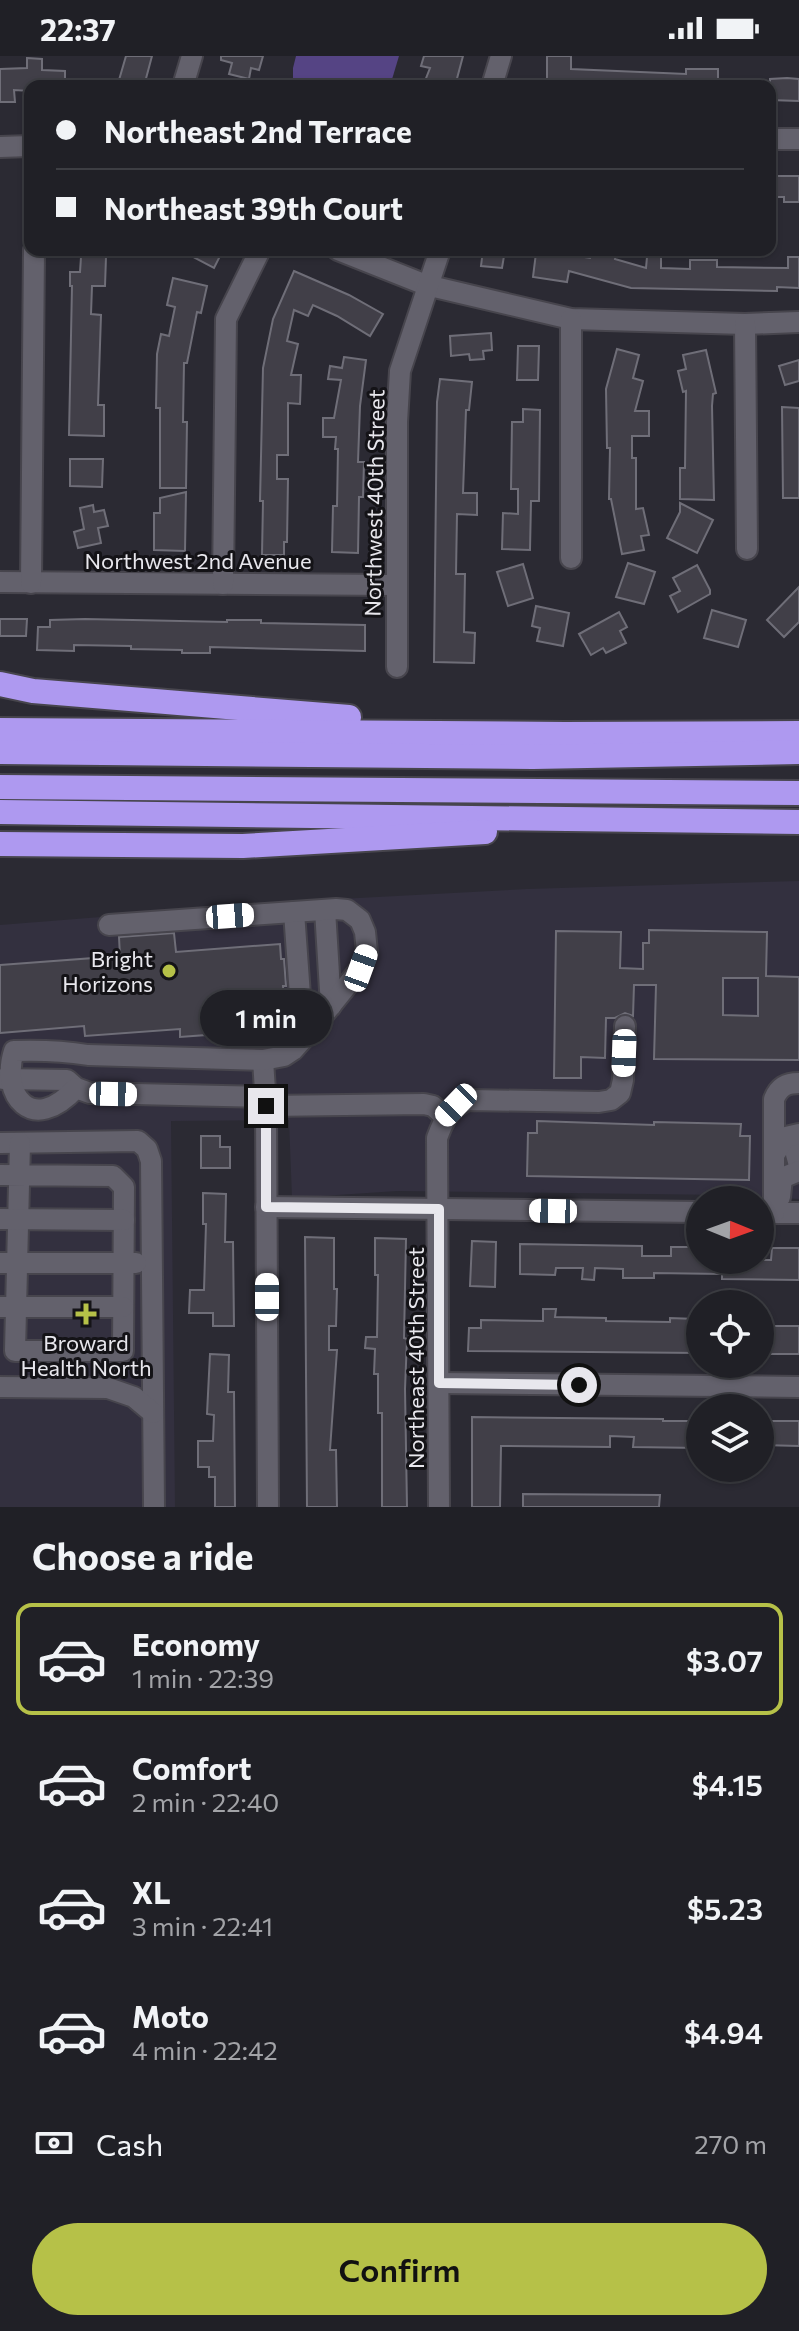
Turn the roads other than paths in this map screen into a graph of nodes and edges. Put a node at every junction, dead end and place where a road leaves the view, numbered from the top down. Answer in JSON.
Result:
{"nodes":[{"id":1,"x":192,"y":56,"type":"edge"},
{"id":2,"x":501,"y":56,"type":"edge"},
{"id":3,"x":185,"y":80,"type":"edge"},
{"id":4,"x":494,"y":80,"type":"edge"},
{"id":5,"x":776,"y":139,"type":"edge"},
{"id":6,"x":799,"y":139,"type":"edge"},
{"id":7,"x":24,"y":146,"type":"edge"},
{"id":8,"x":0,"y":147,"type":"edge"},
{"id":9,"x":34,"y":256,"type":"edge"},
{"id":10,"x":257,"y":256,"type":"edge"},
{"id":11,"x":353,"y":256,"type":"edge"},
{"id":12,"x":438,"y":256,"type":"edge"},
{"id":13,"x":426,"y":285,"type":"junction"},
{"id":14,"x":571,"y":319,"type":"junction"},
{"id":15,"x":799,"y":322,"type":"edge"},
{"id":16,"x":745,"y":324,"type":"junction"},
{"id":17,"x":747,"y":549,"type":"dead end"},
{"id":18,"x":571,"y":558,"type":"dead end"},
{"id":19,"x":0,"y":582,"type":"edge"},
{"id":20,"x":31,"y":583,"type":"junction"},
{"id":21,"x":223,"y":584,"type":"junction"},
{"id":22,"x":396,"y":585,"type":"junction"},
{"id":23,"x":397,"y":667,"type":"dead end"},
{"id":24,"x":0,"y":684,"type":"edge"},
{"id":25,"x":0,"y":730,"type":"edge"},
{"id":26,"x":799,"y":733,"type":"edge"},
{"id":27,"x":565,"y":734,"type":"junction"},
{"id":28,"x":0,"y":752,"type":"edge"},
{"id":29,"x":799,"y":752,"type":"edge"},
{"id":30,"x":533,"y":757,"type":"junction"},
{"id":31,"x":799,"y":763,"type":"edge"},
{"id":32,"x":0,"y":787,"type":"edge"},
{"id":33,"x":799,"y":793,"type":"edge"},
{"id":34,"x":0,"y":812,"type":"edge"},
{"id":35,"x":623,"y":820,"type":"junction"},
{"id":36,"x":799,"y":822,"type":"edge"},
{"id":37,"x":0,"y":844,"type":"edge"},
{"id":38,"x":325,"y":910,"type":"junction"},
{"id":39,"x":294,"y":912,"type":"junction"},
{"id":40,"x":109,"y":925,"type":"dead end"},
{"id":41,"x":331,"y":1006,"type":"junction"},
{"id":42,"x":625,"y":1026,"type":"dead end"},
{"id":43,"x":303,"y":1037,"type":"junction"},
{"id":44,"x":88,"y":1055,"type":"junction"},
{"id":45,"x":263,"y":1060,"type":"junction"},
{"id":46,"x":3,"y":1079,"type":"junction"},
{"id":47,"x":799,"y":1083,"type":"edge"},
{"id":48,"x":71,"y":1084,"type":"junction"},
{"id":49,"x":266,"y":1101,"type":"junction"},
{"id":50,"x":445,"y":1117,"type":"junction"},
{"id":51,"x":799,"y":1134,"type":"edge"},
{"id":52,"x":10,"y":1143,"type":"edge"},
{"id":53,"x":799,"y":1146,"type":"edge"},
{"id":54,"x":774,"y":1155,"type":"junction"},
{"id":55,"x":799,"y":1168,"type":"edge"},
{"id":56,"x":10,"y":1175,"type":"edge"},
{"id":57,"x":266,"y":1207,"type":"junction"},
{"id":58,"x":439,"y":1209,"type":"junction"},
{"id":59,"x":686,"y":1212,"type":"edge"},
{"id":60,"x":778,"y":1213,"type":"edge"},
{"id":61,"x":10,"y":1219,"type":"edge"},
{"id":62,"x":124,"y":1220,"type":"junction"},
{"id":63,"x":9,"y":1263,"type":"edge"},
{"id":64,"x":124,"y":1263,"type":"junction"},
{"id":65,"x":152,"y":1263,"type":"junction"},
{"id":66,"x":123,"y":1307,"type":"junction"},
{"id":67,"x":8,"y":1308,"type":"edge"},
{"id":68,"x":439,"y":1383,"type":"junction"},
{"id":69,"x":0,"y":1387,"type":"edge"},
{"id":70,"x":799,"y":1387,"type":"edge"},
{"id":71,"x":153,"y":1413,"type":"junction"},
{"id":72,"x":154,"y":1507,"type":"edge"},
{"id":73,"x":268,"y":1507,"type":"edge"},
{"id":74,"x":439,"y":1507,"type":"edge"}],
"edges":[{"from":1,"to":3,"type":"street"},
{"from":2,"to":4,"type":"street"},
{"from":5,"to":6,"type":"street"},
{"from":7,"to":8,"type":"street"},
{"from":9,"to":20,"type":"street"},
{"from":10,"to":21,"type":"street"},
{"from":11,"to":13,"type":"street"},
{"from":12,"to":13,"type":"street","name":"Northwest 40th Street"},
{"from":13,"to":14,"type":"street"},
{"from":13,"to":22,"type":"street","name":"Northwest 40th Street"},
{"from":14,"to":16,"type":"street"},
{"from":14,"to":18,"type":"street"},
{"from":15,"to":16,"type":"street"},
{"from":16,"to":17,"type":"street"},
{"from":19,"to":20,"type":"street","name":"Northwest 2nd Avenue"},
{"from":20,"to":21,"type":"street","name":"Northwest 2nd Avenue"},
{"from":21,"to":22,"type":"street","name":"Northwest 2nd Avenue"},
{"from":22,"to":23,"type":"street","name":"Northwest 40th Street"},
{"from":24,"to":27,"type":"highway"},
{"from":25,"to":27,"type":"highway"},
{"from":26,"to":27,"type":"highway"},
{"from":28,"to":30,"type":"highway"},
{"from":29,"to":30,"type":"highway"},
{"from":30,"to":31,"type":"highway"},
{"from":32,"to":33,"type":"highway"},
{"from":34,"to":35,"type":"highway"},
{"from":35,"to":36,"type":"highway"},
{"from":35,"to":37,"type":"highway"},
{"from":38,"to":39,"type":"street"},
{"from":38,"to":41,"type":"street"},
{"from":38,"to":41,"type":"street"},
{"from":39,"to":40,"type":"street"},
{"from":39,"to":43,"type":"street"},
{"from":41,"to":43,"type":"street"},
{"from":42,"to":50,"type":"street"},
{"from":43,"to":45,"type":"street"},
{"from":44,"to":45,"type":"street"},
{"from":44,"to":46,"type":"street"},
{"from":44,"to":48,"type":"street"},
{"from":45,"to":49,"type":"street"},
{"from":46,"to":48,"type":"street"},
{"from":46,"to":48,"type":"street"},
{"from":47,"to":54,"type":"street"},
{"from":48,"to":49,"type":"street"},
{"from":49,"to":50,"type":"street"},
{"from":49,"to":57,"type":"street"},
{"from":50,"to":58,"type":"street","name":"Northeast 40th Street"},
{"from":51,"to":54,"type":"street"},
{"from":52,"to":56,"type":"street"},
{"from":52,"to":65,"type":"street"},
{"from":53,"to":55,"type":"street"},
{"from":54,"to":60,"type":"street"},
{"from":55,"to":60,"type":"street"},
{"from":56,"to":61,"type":"street"},
{"from":56,"to":62,"type":"street"},
{"from":57,"to":58,"type":"street"},
{"from":57,"to":73,"type":"street"},
{"from":58,"to":59,"type":"street"},
{"from":58,"to":68,"type":"street","name":"Northeast 40th Street"},
{"from":61,"to":62,"type":"street"},
{"from":61,"to":63,"type":"street"},
{"from":62,"to":64,"type":"street"},
{"from":63,"to":64,"type":"street"},
{"from":63,"to":67,"type":"street"},
{"from":64,"to":65,"type":"street"},
{"from":64,"to":66,"type":"street"},
{"from":65,"to":71,"type":"street"},
{"from":66,"to":67,"type":"street"},
{"from":66,"to":67,"type":"street"},
{"from":68,"to":70,"type":"street"},
{"from":68,"to":74,"type":"street","name":"Northeast 40th Street"},
{"from":69,"to":71,"type":"street"},
{"from":71,"to":72,"type":"street"}]}
